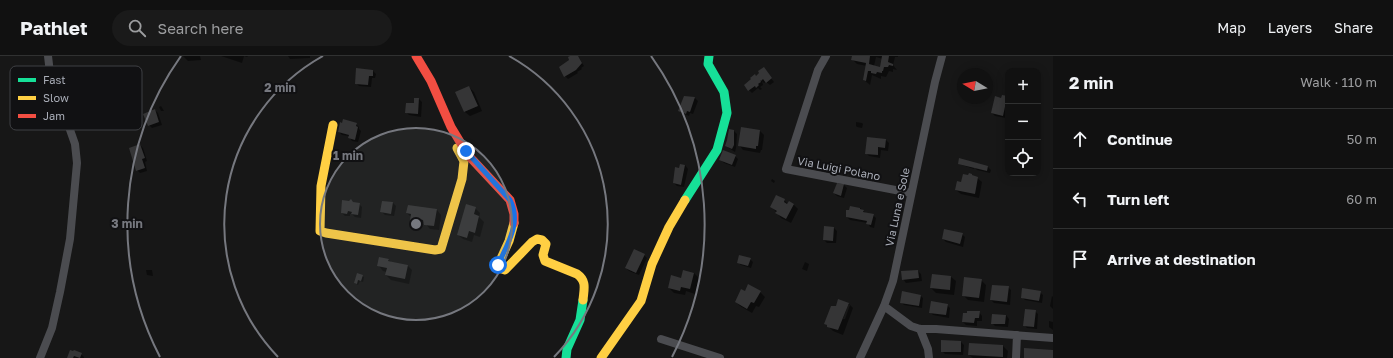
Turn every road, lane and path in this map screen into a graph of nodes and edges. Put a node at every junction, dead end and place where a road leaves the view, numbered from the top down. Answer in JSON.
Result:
{"nodes":[{"id":1,"x":48,"y":56,"type":"edge"},
{"id":2,"x":416,"y":56,"type":"edge"},
{"id":3,"x":709,"y":56,"type":"edge"},
{"id":4,"x":826,"y":56,"type":"edge"},
{"id":5,"x":942,"y":56,"type":"edge"},
{"id":6,"x":49,"y":66,"type":"edge"},
{"id":7,"x":333,"y":125,"type":"dead end"},
{"id":8,"x":451,"y":127,"type":"junction"},
{"id":9,"x":70,"y":130,"type":"edge"},
{"id":10,"x":911,"y":193,"type":"junction"},
{"id":11,"x":884,"y":306,"type":"junction"},
{"id":12,"x":920,"y":329,"type":"junction"},
{"id":13,"x":1017,"y":335,"type":"junction"},
{"id":14,"x":1053,"y":338,"type":"edge"},
{"id":15,"x":661,"y":339,"type":"dead end"},
{"id":16,"x":40,"y":358,"type":"edge"},
{"id":17,"x":566,"y":358,"type":"edge"},
{"id":18,"x":601,"y":358,"type":"edge"},
{"id":19,"x":720,"y":358,"type":"edge"},
{"id":20,"x":860,"y":358,"type":"edge"},
{"id":21,"x":929,"y":358,"type":"edge"},
{"id":22,"x":1016,"y":358,"type":"edge"}],
"edges":[{"from":1,"to":6,"type":"street"},
{"from":2,"to":8,"type":"street"},
{"from":3,"to":18,"type":"street"},
{"from":4,"to":10,"type":"street","name":"Via Luigi Polano"},
{"from":5,"to":10,"type":"street","name":"Via Luna e Sole"},
{"from":7,"to":8,"type":"street"},
{"from":8,"to":17,"type":"street"},
{"from":9,"to":16,"type":"street"},
{"from":10,"to":11,"type":"street","name":"Via Luna e Sole"},
{"from":11,"to":12,"type":"street"},
{"from":11,"to":20,"type":"street","name":"Via Luna e Sole"},
{"from":12,"to":13,"type":"street"},
{"from":12,"to":21,"type":"street"},
{"from":13,"to":14,"type":"street"},
{"from":13,"to":22,"type":"street"},
{"from":15,"to":19,"type":"street"}]}
